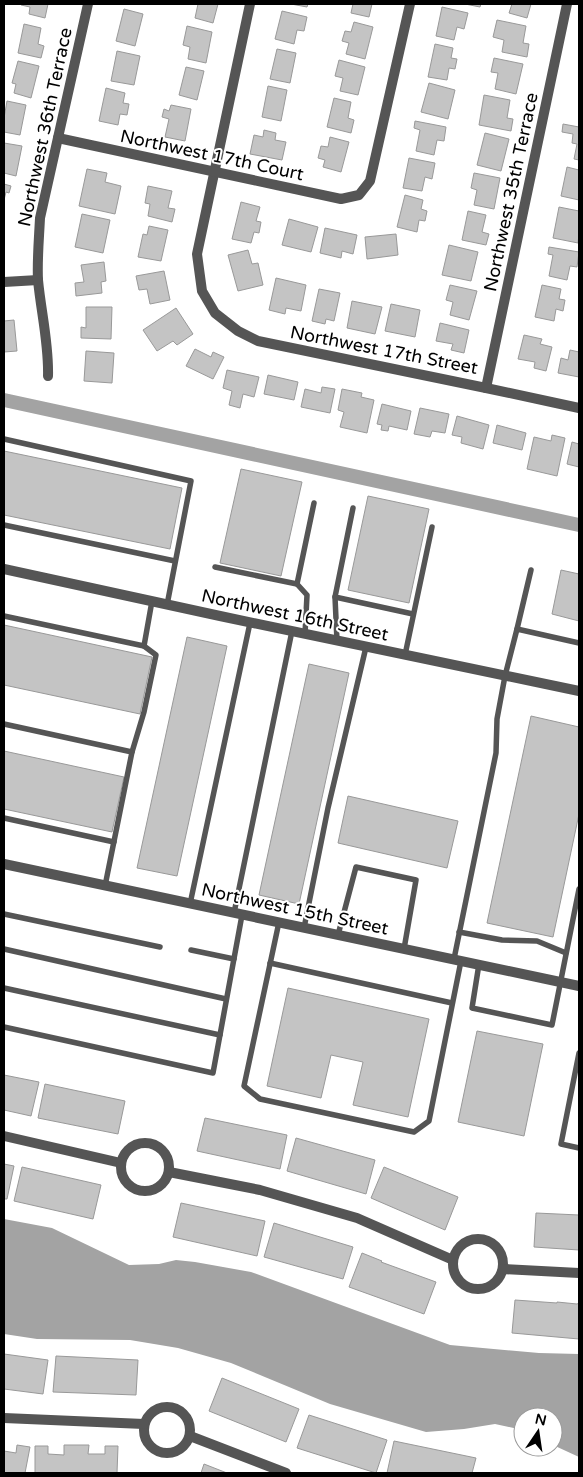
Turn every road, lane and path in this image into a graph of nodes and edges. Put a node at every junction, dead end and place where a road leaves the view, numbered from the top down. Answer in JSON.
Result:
{"nodes":[{"id":1,"x":88,"y":4,"type":"edge"},
{"id":2,"x":250,"y":4,"type":"edge"},
{"id":3,"x":410,"y":4,"type":"edge"},
{"id":4,"x":567,"y":4,"type":"edge"},
{"id":5,"x":58,"y":138,"type":"junction"},
{"id":6,"x":214,"y":173,"type":"junction"},
{"id":7,"x":38,"y":280,"type":"junction"},
{"id":8,"x":4,"y":282,"type":"edge"},
{"id":9,"x":48,"y":376,"type":"dead end"},
{"id":10,"x":486,"y":388,"type":"junction"},
{"id":11,"x":579,"y":408,"type":"edge"},
{"id":12,"x":4,"y":439,"type":"edge"},
{"id":13,"x":314,"y":503,"type":"dead end"},
{"id":14,"x":353,"y":508,"type":"dead end"},
{"id":15,"x":4,"y":525,"type":"edge"},
{"id":16,"x":432,"y":527,"type":"dead end"},
{"id":17,"x":175,"y":561,"type":"junction"},
{"id":18,"x":215,"y":567,"type":"dead end"},
{"id":19,"x":4,"y":569,"type":"edge"},
{"id":20,"x":531,"y":570,"type":"dead end"},
{"id":21,"x":297,"y":584,"type":"junction"},
{"id":22,"x":334,"y":597,"type":"junction"},
{"id":23,"x":152,"y":601,"type":"junction"},
{"id":24,"x":167,"y":605,"type":"junction"},
{"id":25,"x":414,"y":614,"type":"junction"},
{"id":26,"x":4,"y":616,"type":"edge"},
{"id":27,"x":250,"y":623,"type":"junction"},
{"id":28,"x":517,"y":629,"type":"junction"},
{"id":29,"x":292,"y":632,"type":"junction"},
{"id":30,"x":305,"y":634,"type":"junction"},
{"id":31,"x":337,"y":641,"type":"junction"},
{"id":32,"x":579,"y":643,"type":"edge"},
{"id":33,"x":144,"y":646,"type":"junction"},
{"id":34,"x":366,"y":647,"type":"junction"},
{"id":35,"x":405,"y":655,"type":"junction"},
{"id":36,"x":505,"y":676,"type":"junction"},
{"id":37,"x":579,"y":691,"type":"edge"},
{"id":38,"x":4,"y":724,"type":"edge"},
{"id":39,"x":132,"y":752,"type":"junction"},
{"id":40,"x":4,"y":818,"type":"edge"},
{"id":41,"x":114,"y":842,"type":"junction"},
{"id":42,"x":4,"y":864,"type":"edge"},
{"id":43,"x":105,"y":886,"type":"junction"},
{"id":44,"x":579,"y":889,"type":"edge"},
{"id":45,"x":190,"y":904,"type":"junction"},
{"id":46,"x":4,"y":914,"type":"edge"},
{"id":47,"x":238,"y":914,"type":"junction"},
{"id":48,"x":279,"y":922,"type":"junction"},
{"id":49,"x":304,"y":928,"type":"junction"},
{"id":50,"x":459,"y":932,"type":"junction"},
{"id":51,"x":338,"y":935,"type":"junction"},
{"id":52,"x":160,"y":948,"type":"dead end"},
{"id":53,"x":4,"y":949,"type":"edge"},
{"id":54,"x":404,"y":949,"type":"junction"},
{"id":55,"x":191,"y":950,"type":"dead end"},
{"id":56,"x":566,"y":953,"type":"junction"},
{"id":57,"x":234,"y":959,"type":"junction"},
{"id":58,"x":457,"y":960,"type":"junction"},
{"id":59,"x":270,"y":963,"type":"junction"},
{"id":60,"x":479,"y":964,"type":"junction"},
{"id":61,"x":561,"y":982,"type":"junction"},
{"id":62,"x":579,"y":986,"type":"edge"},
{"id":63,"x":4,"y":988,"type":"edge"},
{"id":64,"x":226,"y":999,"type":"junction"},
{"id":65,"x":452,"y":1003,"type":"junction"},
{"id":66,"x":4,"y":1027,"type":"edge"},
{"id":67,"x":220,"y":1035,"type":"junction"},
{"id":68,"x":579,"y":1053,"type":"edge"},
{"id":69,"x":4,"y":1136,"type":"edge"},
{"id":70,"x":579,"y":1148,"type":"edge"},
{"id":71,"x":122,"y":1163,"type":"junction"},
{"id":72,"x":169,"y":1172,"type":"junction"},
{"id":73,"x":453,"y":1260,"type":"junction"},
{"id":74,"x":502,"y":1269,"type":"junction"},
{"id":75,"x":579,"y":1273,"type":"edge"},
{"id":76,"x":4,"y":1418,"type":"edge"},
{"id":77,"x":144,"y":1424,"type":"junction"},
{"id":78,"x":190,"y":1436,"type":"junction"},
{"id":79,"x":286,"y":1473,"type":"edge"}],
"edges":[{"from":1,"to":5,"type":"street","name":"Northwest 36th Terrace"},
{"from":2,"to":6,"type":"street"},
{"from":3,"to":6,"type":"street","name":"Northwest 17th Court"},
{"from":4,"to":10,"type":"street","name":"Northwest 35th Terrace"},
{"from":5,"to":6,"type":"street","name":"Northwest 17th Court"},
{"from":5,"to":7,"type":"street","name":"Northwest 36th Terrace"},
{"from":6,"to":10,"type":"street","name":"Northwest 17th Street"},
{"from":7,"to":8,"type":"street"},
{"from":7,"to":9,"type":"street","name":"Northwest 36th Terrace"},
{"from":10,"to":11,"type":"street","name":"Northwest 17th Street"},
{"from":12,"to":17,"type":"lane"},
{"from":13,"to":21,"type":"lane"},
{"from":14,"to":22,"type":"lane"},
{"from":15,"to":17,"type":"lane"},
{"from":16,"to":25,"type":"lane"},
{"from":17,"to":24,"type":"lane"},
{"from":18,"to":21,"type":"lane"},
{"from":19,"to":23,"type":"street","name":"Northwest 16th Street"},
{"from":20,"to":28,"type":"lane"},
{"from":21,"to":30,"type":"lane"},
{"from":22,"to":25,"type":"lane"},
{"from":22,"to":31,"type":"lane"},
{"from":23,"to":24,"type":"street","name":"Northwest 16th Street"},
{"from":23,"to":33,"type":"lane"},
{"from":24,"to":27,"type":"street","name":"Northwest 16th Street"},
{"from":25,"to":35,"type":"lane"},
{"from":26,"to":33,"type":"lane"},
{"from":27,"to":29,"type":"street","name":"Northwest 16th Street"},
{"from":27,"to":45,"type":"lane"},
{"from":28,"to":32,"type":"lane"},
{"from":28,"to":36,"type":"lane"},
{"from":29,"to":30,"type":"street","name":"Northwest 16th Street"},
{"from":29,"to":47,"type":"lane"},
{"from":30,"to":31,"type":"street","name":"Northwest 16th Street"},
{"from":31,"to":34,"type":"street","name":"Northwest 16th Street"},
{"from":33,"to":39,"type":"lane"},
{"from":34,"to":35,"type":"street","name":"Northwest 16th Street"},
{"from":34,"to":49,"type":"lane"},
{"from":35,"to":36,"type":"street","name":"Northwest 16th Street"},
{"from":36,"to":37,"type":"street","name":"Northwest 16th Street"},
{"from":36,"to":50,"type":"lane"},
{"from":38,"to":39,"type":"lane"},
{"from":39,"to":41,"type":"lane"},
{"from":40,"to":41,"type":"lane"},
{"from":41,"to":43,"type":"lane"},
{"from":42,"to":43,"type":"street","name":"Northwest 15th Street"},
{"from":43,"to":45,"type":"street","name":"Northwest 15th Street"},
{"from":44,"to":56,"type":"lane"},
{"from":45,"to":47,"type":"street","name":"Northwest 15th Street"},
{"from":46,"to":52,"type":"lane"},
{"from":47,"to":48,"type":"street","name":"Northwest 15th Street"},
{"from":47,"to":57,"type":"lane"},
{"from":48,"to":49,"type":"street","name":"Northwest 15th Street"},
{"from":48,"to":59,"type":"lane"},
{"from":49,"to":51,"type":"street","name":"Northwest 15th Street"},
{"from":50,"to":56,"type":"lane"},
{"from":50,"to":58,"type":"lane"},
{"from":51,"to":54,"type":"street","name":"Northwest 15th Street"},
{"from":51,"to":54,"type":"lane"},
{"from":53,"to":64,"type":"lane"},
{"from":54,"to":58,"type":"street","name":"Northwest 15th Street"},
{"from":55,"to":57,"type":"lane"},
{"from":56,"to":61,"type":"lane"},
{"from":57,"to":64,"type":"lane"},
{"from":58,"to":60,"type":"street","name":"Northwest 15th Street"},
{"from":58,"to":65,"type":"lane"},
{"from":59,"to":65,"type":"lane"},
{"from":59,"to":65,"type":"lane"},
{"from":60,"to":61,"type":"street","name":"Northwest 15th Street"},
{"from":60,"to":61,"type":"lane"},
{"from":61,"to":62,"type":"street","name":"Northwest 15th Street"},
{"from":63,"to":67,"type":"lane"},
{"from":64,"to":67,"type":"lane"},
{"from":66,"to":67,"type":"lane"},
{"from":68,"to":70,"type":"lane"},
{"from":69,"to":71,"type":"street"},
{"from":71,"to":72,"type":"street"},
{"from":71,"to":72,"type":"street"},
{"from":72,"to":73,"type":"street"},
{"from":73,"to":74,"type":"street"},
{"from":73,"to":74,"type":"street"},
{"from":74,"to":75,"type":"street"},
{"from":76,"to":77,"type":"street"},
{"from":77,"to":78,"type":"street"},
{"from":77,"to":78,"type":"street"},
{"from":78,"to":79,"type":"street"}]}
